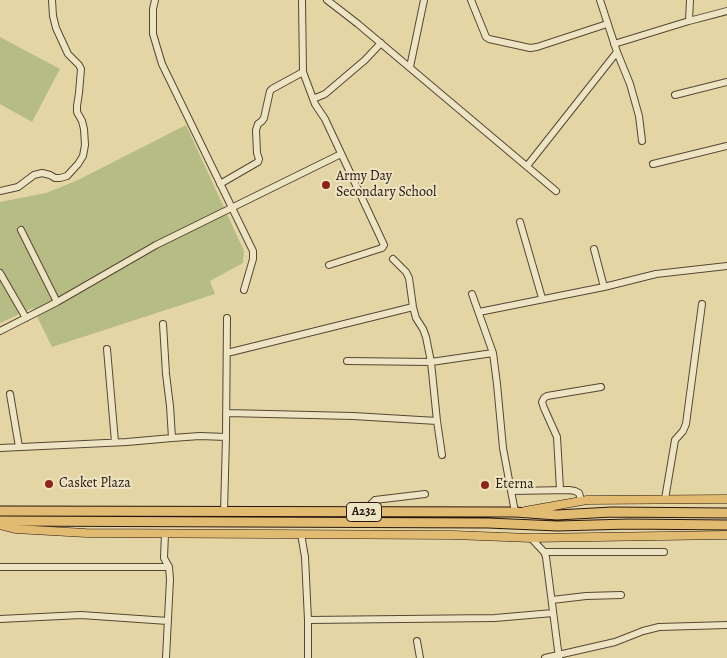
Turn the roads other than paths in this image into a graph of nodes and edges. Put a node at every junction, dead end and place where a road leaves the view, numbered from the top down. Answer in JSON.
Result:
{"nodes":[{"id":1,"x":52,"y":0,"type":"edge"},
{"id":2,"x":154,"y":0,"type":"edge"},
{"id":3,"x":302,"y":0,"type":"edge"},
{"id":4,"x":327,"y":0,"type":"edge"},
{"id":5,"x":424,"y":0,"type":"edge"},
{"id":6,"x":472,"y":0,"type":"edge"},
{"id":7,"x":600,"y":0,"type":"edge"},
{"id":8,"x":690,"y":0,"type":"edge"},
{"id":9,"x":727,"y":11,"type":"edge"},
{"id":10,"x":689,"y":21,"type":"junction"},
{"id":11,"x":607,"y":24,"type":"junction"},
{"id":12,"x":381,"y":43,"type":"junction"},
{"id":13,"x":614,"y":44,"type":"junction"},
{"id":14,"x":617,"y":52,"type":"junction"},
{"id":15,"x":410,"y":67,"type":"junction"},
{"id":16,"x":303,"y":72,"type":"junction"},
{"id":17,"x":727,"y":82,"type":"edge"},
{"id":18,"x":675,"y":95,"type":"dead end"},
{"id":19,"x":313,"y":99,"type":"junction"},
{"id":20,"x":642,"y":141,"type":"dead end"},
{"id":21,"x":727,"y":146,"type":"edge"},
{"id":22,"x":341,"y":154,"type":"junction"},
{"id":23,"x":653,"y":164,"type":"dead end"},
{"id":24,"x":527,"y":166,"type":"junction"},
{"id":25,"x":220,"y":184,"type":"junction"},
{"id":26,"x":0,"y":191,"type":"edge"},
{"id":27,"x":556,"y":191,"type":"dead end"},
{"id":28,"x":232,"y":208,"type":"junction"},
{"id":29,"x":520,"y":222,"type":"dead end"},
{"id":30,"x":21,"y":230,"type":"dead end"},
{"id":31,"x":594,"y":249,"type":"dead end"},
{"id":32,"x":393,"y":258,"type":"dead end"},
{"id":33,"x":329,"y":265,"type":"dead end"},
{"id":34,"x":727,"y":266,"type":"edge"},
{"id":35,"x":0,"y":273,"type":"edge"},
{"id":36,"x":604,"y":286,"type":"junction"},
{"id":37,"x":244,"y":290,"type":"dead end"},
{"id":38,"x":472,"y":294,"type":"dead end"},
{"id":39,"x":542,"y":298,"type":"junction"},
{"id":40,"x":57,"y":302,"type":"junction"},
{"id":41,"x":702,"y":304,"type":"dead end"},
{"id":42,"x":413,"y":307,"type":"junction"},
{"id":43,"x":479,"y":312,"type":"junction"},
{"id":44,"x":26,"y":318,"type":"junction"},
{"id":45,"x":228,"y":318,"type":"dead end"},
{"id":46,"x":163,"y":324,"type":"dead end"},
{"id":47,"x":0,"y":331,"type":"edge"},
{"id":48,"x":107,"y":349,"type":"dead end"},
{"id":49,"x":227,"y":353,"type":"junction"},
{"id":50,"x":492,"y":353,"type":"junction"},
{"id":51,"x":347,"y":361,"type":"dead end"},
{"id":52,"x":431,"y":362,"type":"junction"},
{"id":53,"x":601,"y":387,"type":"dead end"},
{"id":54,"x":10,"y":394,"type":"dead end"},
{"id":55,"x":226,"y":413,"type":"junction"},
{"id":56,"x":437,"y":421,"type":"junction"},
{"id":57,"x":226,"y":437,"type":"junction"},
{"id":58,"x":172,"y":438,"type":"junction"},
{"id":59,"x":115,"y":442,"type":"junction"},
{"id":60,"x":19,"y":447,"type":"junction"},
{"id":61,"x":0,"y":448,"type":"edge"},
{"id":62,"x":442,"y":455,"type":"dead end"},
{"id":63,"x":560,"y":489,"type":"junction"},
{"id":64,"x":511,"y":491,"type":"junction"},
{"id":65,"x":425,"y":494,"type":"dead end"},
{"id":66,"x":665,"y":499,"type":"junction"},
{"id":67,"x":727,"y":499,"type":"edge"},
{"id":68,"x":581,"y":500,"type":"junction"},
{"id":69,"x":0,"y":511,"type":"edge"},
{"id":70,"x":224,"y":512,"type":"junction"},
{"id":71,"x":369,"y":512,"type":"junction"},
{"id":72,"x":515,"y":512,"type":"junction"},
{"id":73,"x":727,"y":513,"type":"edge"},
{"id":74,"x":0,"y":521,"type":"edge"},
{"id":75,"x":0,"y":525,"type":"edge"},
{"id":76,"x":727,"y":525,"type":"edge"},
{"id":77,"x":165,"y":533,"type":"junction"},
{"id":78,"x":301,"y":534,"type":"junction"},
{"id":79,"x":727,"y":535,"type":"edge"},
{"id":80,"x":531,"y":538,"type":"junction"},
{"id":81,"x":544,"y":552,"type":"junction"},
{"id":82,"x":664,"y":552,"type":"dead end"},
{"id":83,"x":0,"y":567,"type":"edge"},
{"id":84,"x":169,"y":568,"type":"junction"},
{"id":85,"x":621,"y":595,"type":"dead end"},
{"id":86,"x":552,"y":600,"type":"junction"},
{"id":87,"x":553,"y":614,"type":"junction"},
{"id":88,"x":0,"y":619,"type":"edge"},
{"id":89,"x":308,"y":620,"type":"junction"},
{"id":90,"x":168,"y":621,"type":"junction"},
{"id":91,"x":727,"y":625,"type":"edge"},
{"id":92,"x":417,"y":641,"type":"dead end"},
{"id":93,"x":559,"y":657,"type":"edge"},
{"id":94,"x":166,"y":658,"type":"edge"},
{"id":95,"x":308,"y":658,"type":"edge"},
{"id":96,"x":420,"y":658,"type":"edge"},
{"id":97,"x":545,"y":658,"type":"edge"}],
"edges":[{"from":1,"to":26,"type":"street"},
{"from":2,"to":25,"type":"street"},
{"from":3,"to":16,"type":"street"},
{"from":4,"to":12,"type":"street"},
{"from":5,"to":15,"type":"street"},
{"from":6,"to":11,"type":"street"},
{"from":7,"to":11,"type":"street"},
{"from":8,"to":10,"type":"street"},
{"from":9,"to":10,"type":"street"},
{"from":10,"to":13,"type":"street"},
{"from":11,"to":13,"type":"street"},
{"from":12,"to":15,"type":"street"},
{"from":12,"to":19,"type":"street"},
{"from":13,"to":14,"type":"street"},
{"from":14,"to":20,"type":"street"},
{"from":14,"to":24,"type":"street"},
{"from":15,"to":24,"type":"street"},
{"from":16,"to":19,"type":"street"},
{"from":16,"to":25,"type":"street"},
{"from":17,"to":18,"type":"street"},
{"from":19,"to":22,"type":"street"},
{"from":21,"to":23,"type":"street"},
{"from":22,"to":28,"type":"street"},
{"from":22,"to":33,"type":"street"},
{"from":24,"to":27,"type":"street"},
{"from":25,"to":28,"type":"street"},
{"from":28,"to":37,"type":"street"},
{"from":28,"to":40,"type":"street"},
{"from":29,"to":39,"type":"street"},
{"from":30,"to":40,"type":"street"},
{"from":31,"to":36,"type":"street"},
{"from":32,"to":42,"type":"street"},
{"from":34,"to":36,"type":"street"},
{"from":35,"to":44,"type":"street"},
{"from":36,"to":39,"type":"street"},
{"from":38,"to":43,"type":"street"},
{"from":39,"to":43,"type":"street"},
{"from":40,"to":44,"type":"street"},
{"from":41,"to":66,"type":"street"},
{"from":42,"to":49,"type":"street"},
{"from":42,"to":52,"type":"street"},
{"from":43,"to":50,"type":"street"},
{"from":44,"to":47,"type":"street"},
{"from":45,"to":49,"type":"street"},
{"from":46,"to":58,"type":"street"},
{"from":48,"to":59,"type":"street"},
{"from":49,"to":55,"type":"street"},
{"from":50,"to":52,"type":"street"},
{"from":50,"to":64,"type":"street"},
{"from":51,"to":52,"type":"street"},
{"from":52,"to":56,"type":"street"},
{"from":53,"to":63,"type":"street"},
{"from":54,"to":60,"type":"street"},
{"from":55,"to":56,"type":"street"},
{"from":55,"to":57,"type":"street"},
{"from":56,"to":62,"type":"street"},
{"from":57,"to":58,"type":"street"},
{"from":57,"to":70,"type":"street"},
{"from":58,"to":59,"type":"street"},
{"from":59,"to":60,"type":"street"},
{"from":60,"to":61,"type":"street"},
{"from":63,"to":64,"type":"street"},
{"from":63,"to":68,"type":"street"},
{"from":64,"to":72,"type":"street"},
{"from":65,"to":71,"type":"street"},
{"from":66,"to":67,"type":"main road"},
{"from":66,"to":68,"type":"main road"},
{"from":68,"to":72,"type":"main road"},
{"from":69,"to":70,"type":"highway","number":"A232"},
{"from":70,"to":71,"type":"highway","number":"A232"},
{"from":71,"to":72,"type":"highway","number":"A232"},
{"from":72,"to":73,"type":"highway","number":"A232"},
{"from":74,"to":76,"type":"highway","number":"A232"},
{"from":75,"to":77,"type":"main road"},
{"from":77,"to":78,"type":"main road"},
{"from":77,"to":84,"type":"street"},
{"from":78,"to":80,"type":"main road"},
{"from":78,"to":89,"type":"street"},
{"from":79,"to":80,"type":"main road"},
{"from":80,"to":81,"type":"street"},
{"from":81,"to":82,"type":"street"},
{"from":81,"to":86,"type":"street"},
{"from":83,"to":84,"type":"street"},
{"from":84,"to":90,"type":"street"},
{"from":85,"to":86,"type":"street"},
{"from":86,"to":87,"type":"street"},
{"from":87,"to":89,"type":"street"},
{"from":87,"to":93,"type":"street"},
{"from":88,"to":90,"type":"street"},
{"from":89,"to":95,"type":"street"},
{"from":90,"to":94,"type":"street"},
{"from":91,"to":93,"type":"street"},
{"from":92,"to":96,"type":"street"},
{"from":93,"to":97,"type":"street"}]}
